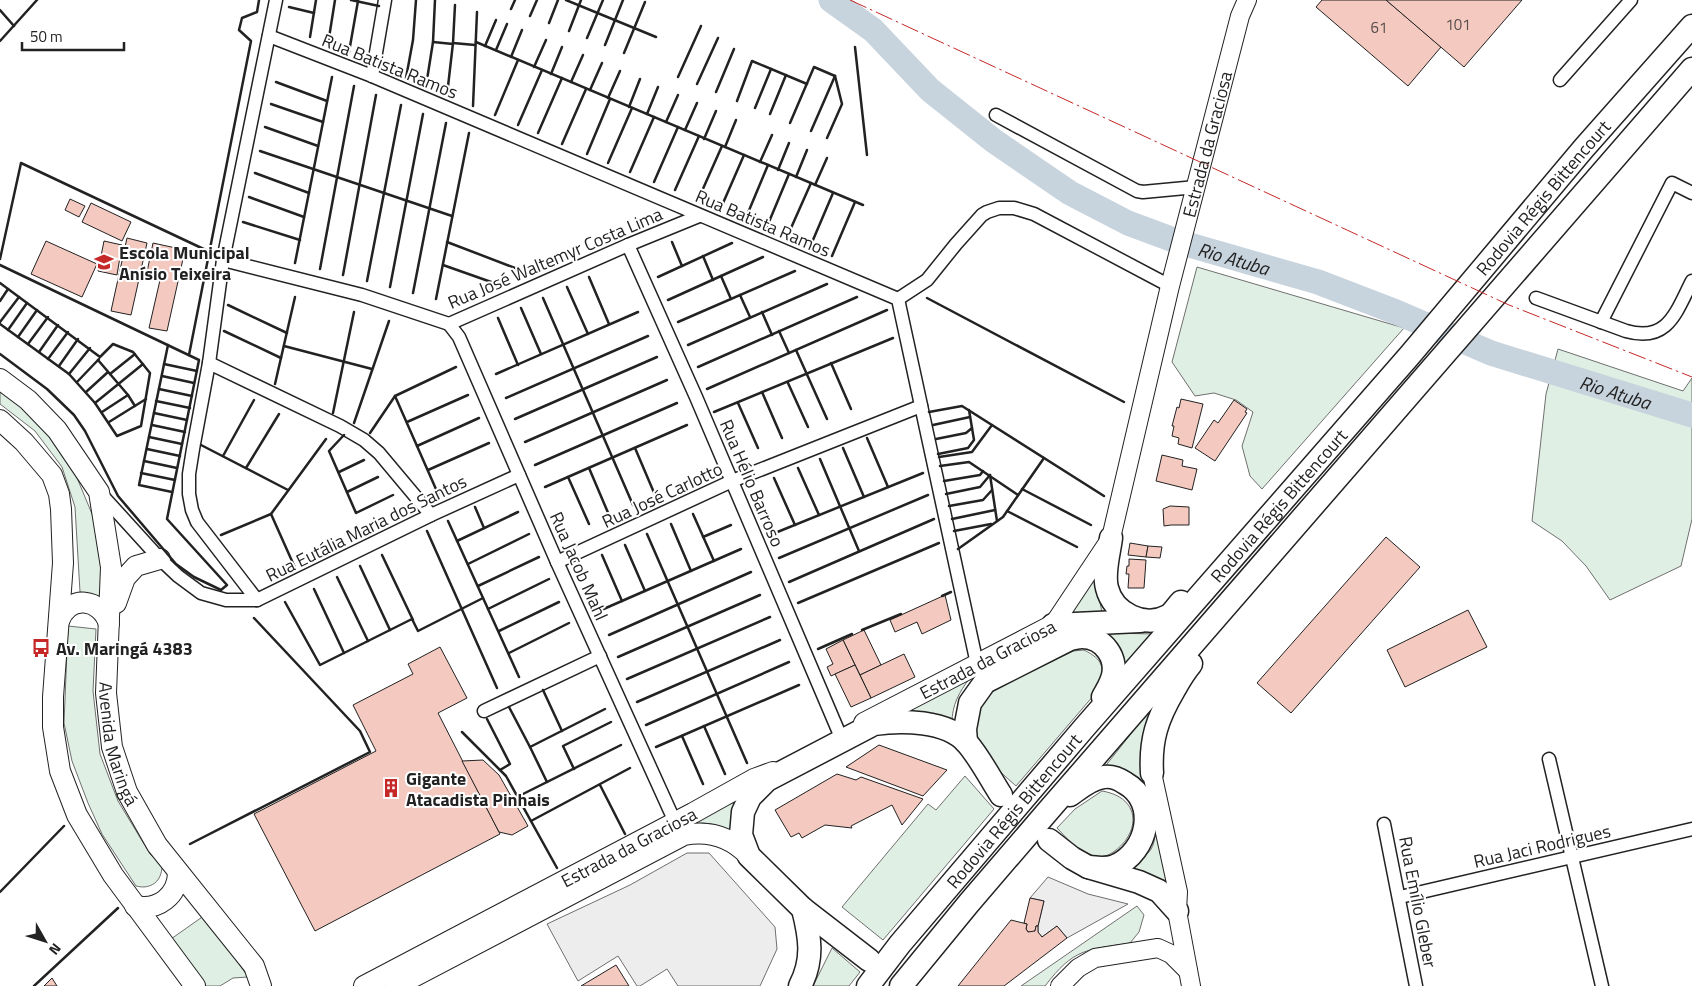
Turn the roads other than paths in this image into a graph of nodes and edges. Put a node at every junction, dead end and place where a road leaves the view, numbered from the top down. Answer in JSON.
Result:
{"nodes":[{"id":1,"x":276,"y":0,"type":"edge"},
{"id":2,"x":385,"y":0,"type":"edge"},
{"id":3,"x":1247,"y":0,"type":"edge"},
{"id":4,"x":1631,"y":0,"type":"edge"},
{"id":5,"x":1692,"y":26,"type":"edge"},
{"id":6,"x":269,"y":36,"type":"junction"},
{"id":7,"x":1692,"y":69,"type":"edge"},
{"id":8,"x":372,"y":76,"type":"junction"},
{"id":9,"x":1560,"y":80,"type":"dead end"},
{"id":10,"x":996,"y":115,"type":"dead end"},
{"id":11,"x":1196,"y":187,"type":"junction"},
{"id":12,"x":1692,"y":193,"type":"edge"},
{"id":13,"x":699,"y":216,"type":"junction"},
{"id":14,"x":628,"y":245,"type":"junction"},
{"id":15,"x":223,"y":260,"type":"junction"},
{"id":16,"x":1692,"y":281,"type":"edge"},
{"id":17,"x":1170,"y":286,"type":"junction"},
{"id":18,"x":1536,"y":298,"type":"dead end"},
{"id":19,"x":898,"y":299,"type":"junction"},
{"id":20,"x":1602,"y":322,"type":"junction"},
{"id":21,"x":449,"y":324,"type":"junction"},
{"id":22,"x":209,"y":363,"type":"junction"},
{"id":23,"x":0,"y":379,"type":"edge"},
{"id":24,"x":921,"y":406,"type":"junction"},
{"id":25,"x":0,"y":420,"type":"edge"},
{"id":26,"x":1338,"y":437,"type":"junction"},
{"id":27,"x":1357,"y":455,"type":"junction"},
{"id":28,"x":519,"y":475,"type":"junction"},
{"id":29,"x":732,"y":481,"type":"junction"},
{"id":30,"x":99,"y":492,"type":"junction"},
{"id":31,"x":431,"y":515,"type":"junction"},
{"id":32,"x":1110,"y":538,"type":"junction"},
{"id":33,"x":160,"y":559,"type":"junction"},
{"id":34,"x":557,"y":562,"type":"junction"},
{"id":35,"x":257,"y":600,"type":"junction"},
{"id":36,"x":1143,"y":620,"type":"junction"},
{"id":37,"x":59,"y":621,"type":"junction"},
{"id":38,"x":109,"y":624,"type":"junction"},
{"id":39,"x":1053,"y":625,"type":"junction"},
{"id":40,"x":600,"y":656,"type":"junction"},
{"id":41,"x":977,"y":664,"type":"junction"},
{"id":42,"x":484,"y":711,"type":"dead end"},
{"id":43,"x":1084,"y":728,"type":"junction"},
{"id":44,"x":840,"y":735,"type":"junction"},
{"id":45,"x":966,"y":742,"type":"junction"},
{"id":46,"x":1549,"y":759,"type":"dead end"},
{"id":47,"x":801,"y":762,"type":"junction"},
{"id":48,"x":1152,"y":773,"type":"joint"},
{"id":49,"x":1002,"y":795,"type":"dead end"},
{"id":50,"x":1048,"y":811,"type":"junction"},
{"id":51,"x":676,"y":822,"type":"junction"},
{"id":52,"x":1384,"y":824,"type":"dead end"},
{"id":53,"x":1692,"y":830,"type":"edge"},
{"id":54,"x":1050,"y":840,"type":"dead end"},
{"id":55,"x":749,"y":856,"type":"junction"},
{"id":56,"x":1573,"y":857,"type":"junction"},
{"id":57,"x":1088,"y":867,"type":"junction"},
{"id":58,"x":178,"y":872,"type":"junction"},
{"id":59,"x":1400,"y":897,"type":"junction"},
{"id":60,"x":135,"y":906,"type":"junction"},
{"id":61,"x":804,"y":909,"type":"junction"},
{"id":62,"x":1177,"y":911,"type":"junction"},
{"id":63,"x":1158,"y":948,"type":"junction"},
{"id":64,"x":869,"y":960,"type":"dead end"},
{"id":65,"x":1189,"y":979,"type":"edge"},
{"id":66,"x":195,"y":986,"type":"edge"},
{"id":67,"x":242,"y":986,"type":"edge"},
{"id":68,"x":260,"y":986,"type":"edge"},
{"id":69,"x":364,"y":986,"type":"edge"},
{"id":70,"x":396,"y":986,"type":"edge"},
{"id":71,"x":800,"y":986,"type":"edge"},
{"id":72,"x":868,"y":986,"type":"edge"},
{"id":73,"x":901,"y":986,"type":"edge"},
{"id":74,"x":1060,"y":986,"type":"edge"},
{"id":75,"x":1416,"y":986,"type":"edge"},
{"id":76,"x":1602,"y":986,"type":"edge"}],
"edges":[{"from":1,"to":6,"type":"street"},
{"from":2,"to":8,"type":"street"},
{"from":3,"to":11,"type":"main road","name":"Estrada da Graciosa"},
{"from":4,"to":9,"type":"street"},
{"from":5,"to":26,"type":"highway","name":"Rodovia Régis Bittencourt"},
{"from":6,"to":8,"type":"street","name":"Rua Batista Ramos"},
{"from":6,"to":15,"type":"street"},
{"from":7,"to":27,"type":"highway","name":"Rodovia Régis Bittencourt"},
{"from":8,"to":13,"type":"street","name":"Rua Batista Ramos"},
{"from":10,"to":11,"type":"street"},
{"from":11,"to":17,"type":"main road","name":"Estrada da Graciosa"},
{"from":12,"to":20,"type":"street"},
{"from":13,"to":14,"type":"street","name":"Rua José Waltemyr Costa Lima"},
{"from":13,"to":19,"type":"street","name":"Rua Batista Ramos"},
{"from":14,"to":21,"type":"street","name":"Rua José Waltemyr Costa Lima"},
{"from":14,"to":29,"type":"street","name":"Rua Hélio Barroso"},
{"from":15,"to":21,"type":"street","name":"Rua José Waltemyr Costa Lima"},
{"from":15,"to":22,"type":"street"},
{"from":16,"to":20,"type":"street"},
{"from":17,"to":19,"type":"street"},
{"from":17,"to":32,"type":"main road","name":"Estrada da Graciosa"},
{"from":18,"to":20,"type":"street"},
{"from":19,"to":24,"type":"street"},
{"from":21,"to":28,"type":"street","name":"Rua Jacob Mahl"},
{"from":22,"to":31,"type":"street"},
{"from":22,"to":35,"type":"street"},
{"from":23,"to":30,"type":"main road","name":"Avenida Maringá"},
{"from":24,"to":29,"type":"street","name":"Rua José Carlotto"},
{"from":24,"to":41,"type":"street"},
{"from":25,"to":37,"type":"main road"},
{"from":26,"to":36,"type":"highway"},
{"from":26,"to":43,"type":"highway","name":"Rodovia Régis Bittencourt"},
{"from":27,"to":48,"type":"highway"},
{"from":27,"to":50,"type":"highway","name":"Rodovia Régis Bittencourt"},
{"from":28,"to":31,"type":"street","name":"Rua Eutália Maria dos Santos"},
{"from":28,"to":34,"type":"street","name":"Rua Jacob Mahl"},
{"from":29,"to":34,"type":"street","name":"Rua José Carlotto"},
{"from":29,"to":44,"type":"street","name":"Rua Hélio Barroso"},
{"from":30,"to":33,"type":"street","name":"Rua Eutália Maria dos Santos"},
{"from":30,"to":38,"type":"main road","name":"Avenida Maringá"},
{"from":31,"to":35,"type":"street","name":"Rua Eutália Maria dos Santos"},
{"from":32,"to":36,"type":"highway"},
{"from":32,"to":39,"type":"main road","name":"Estrada da Graciosa"},
{"from":33,"to":35,"type":"street","name":"Rua Eutália Maria dos Santos"},
{"from":33,"to":38,"type":"main road"},
{"from":34,"to":40,"type":"street","name":"Rua Jacob Mahl"},
{"from":36,"to":39,"type":"highway"},
{"from":37,"to":38,"type":"main road"},
{"from":37,"to":60,"type":"main road"},
{"from":38,"to":58,"type":"main road","name":"Avenida Maringá"},
{"from":39,"to":41,"type":"main road","name":"Estrada da Graciosa"},
{"from":40,"to":42,"type":"street"},
{"from":40,"to":51,"type":"street","name":"Rua Jacob Mahl"},
{"from":41,"to":44,"type":"main road","name":"Estrada da Graciosa"},
{"from":43,"to":45,"type":"highway"},
{"from":43,"to":72,"type":"highway","name":"Rodovia Régis Bittencourt"},
{"from":44,"to":47,"type":"main road","name":"Estrada da Graciosa"},
{"from":45,"to":47,"type":"highway"},
{"from":45,"to":49,"type":"highway"},
{"from":46,"to":56,"type":"street"},
{"from":47,"to":51,"type":"main road","name":"Estrada da Graciosa"},
{"from":47,"to":55,"type":"highway"},
{"from":48,"to":62,"type":"main road"},
{"from":50,"to":57,"type":"highway"},
{"from":50,"to":73,"type":"highway","name":"Rodovia Régis Bittencourt"},
{"from":51,"to":69,"type":"main road","name":"Estrada da Graciosa"},
{"from":52,"to":59,"type":"street","name":"Rua Emílio Gleber"},
{"from":53,"to":56,"type":"street","name":"Rua Jaci Rodrigues"},
{"from":54,"to":57,"type":"highway"},
{"from":55,"to":61,"type":"highway"},
{"from":55,"to":70,"type":"main road","name":"Estrada da Graciosa"},
{"from":56,"to":59,"type":"street","name":"Rua Jaci Rodrigues"},
{"from":56,"to":76,"type":"street"},
{"from":57,"to":62,"type":"highway"},
{"from":58,"to":60,"type":"main road"},
{"from":58,"to":68,"type":"main road","name":"Avenida Maringá"},
{"from":59,"to":75,"type":"street","name":"Rua Emílio Gleber"},
{"from":60,"to":66,"type":"main road"},
{"from":61,"to":64,"type":"highway"},
{"from":61,"to":71,"type":"highway"},
{"from":62,"to":63,"type":"main road"},
{"from":62,"to":65,"type":"main road"},
{"from":63,"to":65,"type":"main road"},
{"from":63,"to":74,"type":"main road"},
{"from":67,"to":68,"type":"main road"}]}
